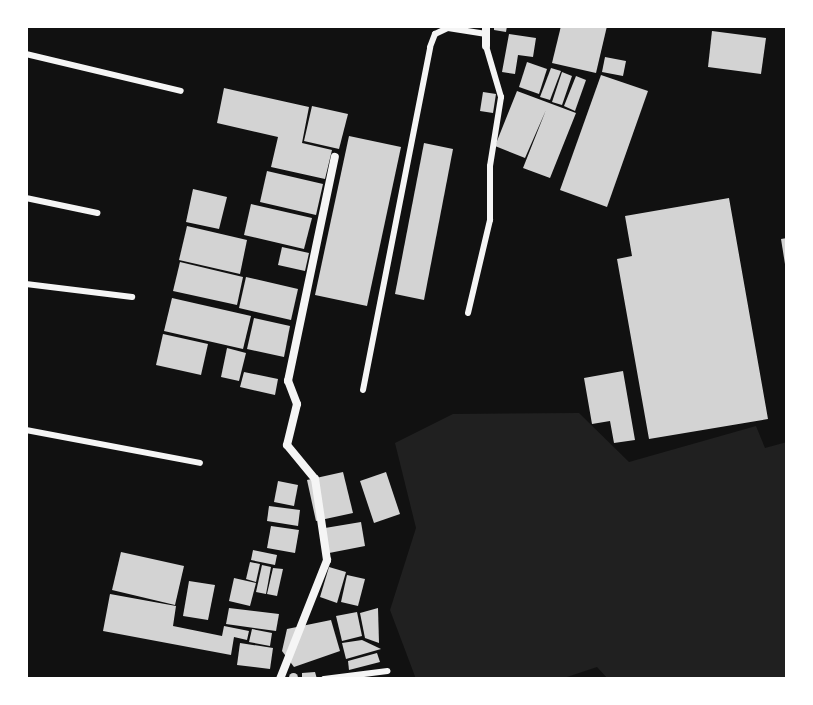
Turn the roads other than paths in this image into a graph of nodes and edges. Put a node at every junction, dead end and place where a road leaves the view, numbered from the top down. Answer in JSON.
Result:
{"nodes":[{"id":1,"x":486,"y":30,"type":"edge"},
{"id":2,"x":486,"y":46,"type":"joint"},
{"id":3,"x":26,"y":54,"type":"edge"},
{"id":4,"x":181,"y":91,"type":"dead end"},
{"id":5,"x":335,"y":157,"type":"dead end"},
{"id":6,"x":26,"y":198,"type":"edge"},
{"id":7,"x":97,"y":213,"type":"dead end"},
{"id":8,"x":26,"y":284,"type":"edge"},
{"id":9,"x":132,"y":297,"type":"dead end"},
{"id":10,"x":468,"y":313,"type":"dead end"},
{"id":11,"x":363,"y":390,"type":"dead end"},
{"id":12,"x":26,"y":430,"type":"edge"},
{"id":13,"x":200,"y":463,"type":"dead end"},
{"id":14,"x":387,"y":671,"type":"dead end"},
{"id":15,"x":280,"y":679,"type":"edge"},
{"id":16,"x":324,"y":679,"type":"edge"}],
"edges":[{"from":1,"to":2,"type":"street"},
{"from":1,"to":11,"type":"lane"},
{"from":2,"to":10,"type":"lane"},
{"from":3,"to":4,"type":"lane"},
{"from":5,"to":15,"type":"street"},
{"from":6,"to":7,"type":"lane"},
{"from":8,"to":9,"type":"lane"},
{"from":12,"to":13,"type":"lane"},
{"from":14,"to":16,"type":"lane"}]}
